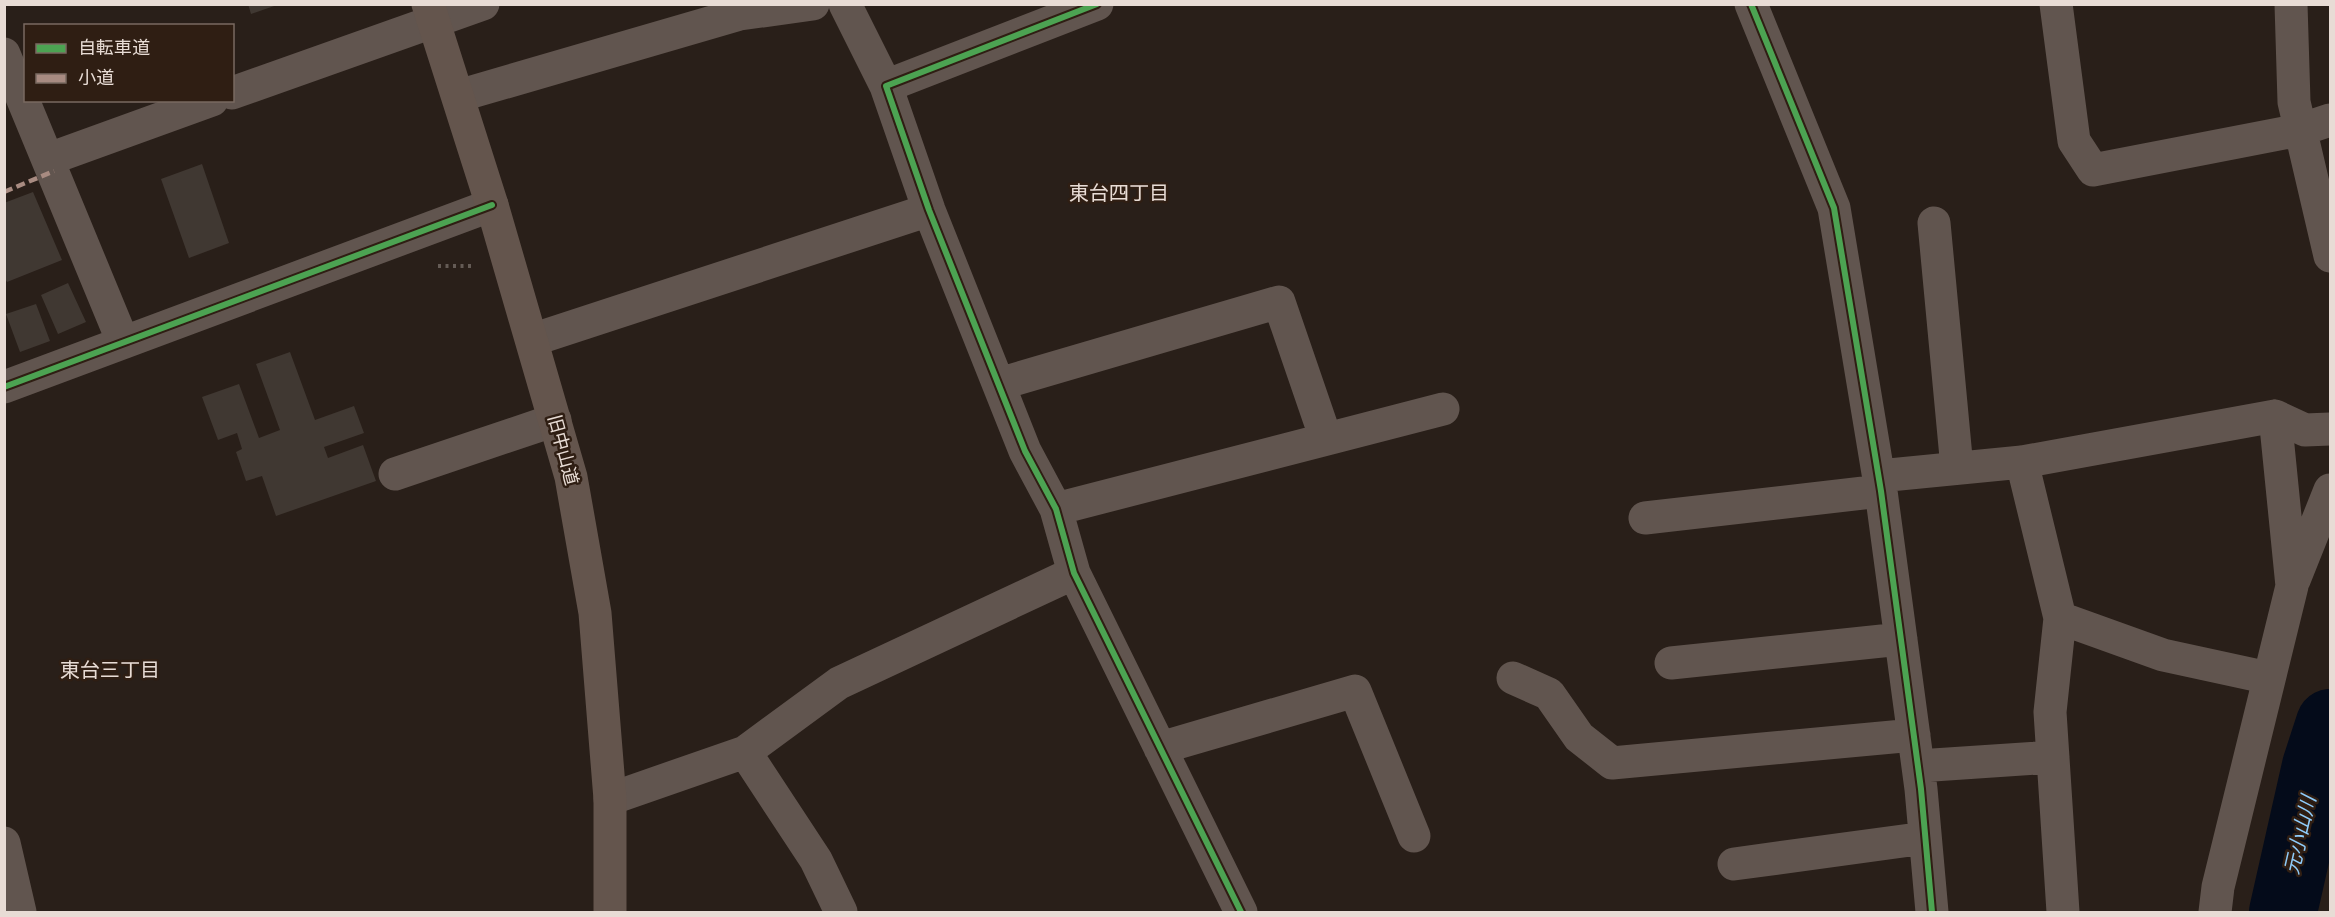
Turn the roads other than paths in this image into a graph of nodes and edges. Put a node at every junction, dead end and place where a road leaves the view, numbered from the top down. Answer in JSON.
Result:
{"nodes":[{"id":1,"x":483,"y":4,"type":"edge"},
{"id":2,"x":813,"y":4,"type":"edge"},
{"id":3,"x":845,"y":4,"type":"edge"},
{"id":4,"x":1097,"y":4,"type":"edge"},
{"id":5,"x":1751,"y":4,"type":"edge"},
{"id":6,"x":2056,"y":4,"type":"edge"},
{"id":7,"x":2291,"y":4,"type":"edge"},
{"id":8,"x":738,"y":9,"type":"edge"},
{"id":9,"x":431,"y":12,"type":"edge"},
{"id":10,"x":1047,"y":13,"type":"edge"},
{"id":11,"x":4,"y":54,"type":"edge"},
{"id":12,"x":886,"y":86,"type":"junction"},
{"id":13,"x":234,"y":92,"type":"edge"},
{"id":14,"x":458,"y":96,"type":"junction"},
{"id":15,"x":24,"y":101,"type":"edge"},
{"id":16,"x":25,"y":102,"type":"edge"},
{"id":17,"x":206,"y":102,"type":"edge"},
{"id":18,"x":2331,"y":120,"type":"edge"},
{"id":19,"x":2300,"y":130,"type":"junction"},
{"id":20,"x":49,"y":159,"type":"junction"},
{"id":21,"x":492,"y":205,"type":"junction"},
{"id":22,"x":929,"y":210,"type":"junction"},
{"id":23,"x":1934,"y":223,"type":"dead end"},
{"id":24,"x":2331,"y":256,"type":"edge"},
{"id":25,"x":532,"y":340,"type":"junction"},
{"id":26,"x":123,"y":342,"type":"junction"},
{"id":27,"x":999,"y":384,"type":"junction"},
{"id":28,"x":4,"y":387,"type":"edge"},
{"id":29,"x":1443,"y":409,"type":"dead end"},
{"id":30,"x":2274,"y":416,"type":"junction"},
{"id":31,"x":555,"y":420,"type":"junction"},
{"id":32,"x":2331,"y":429,"type":"edge"},
{"id":33,"x":1326,"y":439,"type":"junction"},
{"id":34,"x":2022,"y":462,"type":"junction"},
{"id":35,"x":1957,"y":468,"type":"junction"},
{"id":36,"x":395,"y":474,"type":"dead end"},
{"id":37,"x":1880,"y":484,"type":"junction"},
{"id":38,"x":2331,"y":490,"type":"edge"},
{"id":39,"x":1056,"y":509,"type":"junction"},
{"id":40,"x":1645,"y":518,"type":"dead end"},
{"id":41,"x":1074,"y":573,"type":"junction"},
{"id":42,"x":2292,"y":586,"type":"junction"},
{"id":43,"x":2060,"y":618,"type":"junction"},
{"id":44,"x":1901,"y":639,"type":"junction"},
{"id":45,"x":1671,"y":663,"type":"dead end"},
{"id":46,"x":1513,"y":678,"type":"dead end"},
{"id":47,"x":2270,"y":678,"type":"junction"},
{"id":48,"x":1160,"y":748,"type":"junction"},
{"id":49,"x":1916,"y":751,"type":"junction"},
{"id":50,"x":745,"y":752,"type":"junction"},
{"id":51,"x":2053,"y":757,"type":"junction"},
{"id":52,"x":610,"y":799,"type":"junction"},
{"id":53,"x":1414,"y":836,"type":"dead end"},
{"id":54,"x":1925,"y":838,"type":"junction"},
{"id":55,"x":4,"y":843,"type":"edge"},
{"id":56,"x":1734,"y":864,"type":"dead end"},
{"id":57,"x":20,"y":912,"type":"edge"},
{"id":58,"x":610,"y":912,"type":"edge"},
{"id":59,"x":841,"y":912,"type":"edge"},
{"id":60,"x":1241,"y":912,"type":"edge"},
{"id":61,"x":1932,"y":912,"type":"edge"},
{"id":62,"x":2063,"y":912,"type":"edge"},
{"id":63,"x":2215,"y":912,"type":"edge"}],
"edges":[{"from":1,"to":9,"type":"street"},
{"from":2,"to":8,"type":"street"},
{"from":3,"to":12,"type":"street"},
{"from":4,"to":10,"type":"street"},
{"from":5,"to":37,"type":"street"},
{"from":6,"to":19,"type":"street"},
{"from":7,"to":19,"type":"street"},
{"from":8,"to":14,"type":"street"},
{"from":9,"to":13,"type":"street"},
{"from":9,"to":14,"type":"main road","name":"旧中山道"},
{"from":10,"to":12,"type":"street"},
{"from":11,"to":15,"type":"street"},
{"from":12,"to":22,"type":"street"},
{"from":14,"to":21,"type":"main road","name":"旧中山道"},
{"from":16,"to":20,"type":"street"},
{"from":17,"to":20,"type":"street"},
{"from":18,"to":19,"type":"street"},
{"from":19,"to":24,"type":"street"},
{"from":20,"to":26,"type":"street"},
{"from":21,"to":25,"type":"main road","name":"旧中山道"},
{"from":21,"to":26,"type":"street"},
{"from":22,"to":25,"type":"street"},
{"from":22,"to":27,"type":"street"},
{"from":23,"to":35,"type":"street"},
{"from":25,"to":31,"type":"main road","name":"旧中山道"},
{"from":26,"to":28,"type":"street"},
{"from":27,"to":33,"type":"street"},
{"from":27,"to":39,"type":"street"},
{"from":29,"to":33,"type":"street"},
{"from":30,"to":32,"type":"street"},
{"from":30,"to":34,"type":"street"},
{"from":30,"to":42,"type":"street"},
{"from":31,"to":36,"type":"street"},
{"from":31,"to":52,"type":"main road","name":"旧中山道"},
{"from":33,"to":39,"type":"street"},
{"from":34,"to":35,"type":"street"},
{"from":34,"to":43,"type":"street"},
{"from":35,"to":37,"type":"street"},
{"from":37,"to":40,"type":"street"},
{"from":37,"to":44,"type":"street"},
{"from":38,"to":42,"type":"street"},
{"from":39,"to":41,"type":"street"},
{"from":41,"to":48,"type":"street"},
{"from":41,"to":50,"type":"street"},
{"from":42,"to":47,"type":"street"},
{"from":43,"to":47,"type":"street"},
{"from":43,"to":51,"type":"street"},
{"from":44,"to":45,"type":"street"},
{"from":44,"to":49,"type":"street"},
{"from":46,"to":49,"type":"street"},
{"from":47,"to":63,"type":"street"},
{"from":48,"to":53,"type":"street"},
{"from":48,"to":60,"type":"street"},
{"from":49,"to":51,"type":"street"},
{"from":49,"to":54,"type":"street"},
{"from":50,"to":52,"type":"street"},
{"from":50,"to":59,"type":"street"},
{"from":51,"to":62,"type":"street"},
{"from":52,"to":58,"type":"main road","name":"旧中山道"},
{"from":54,"to":56,"type":"street"},
{"from":54,"to":61,"type":"street"},
{"from":55,"to":57,"type":"street"}]}
